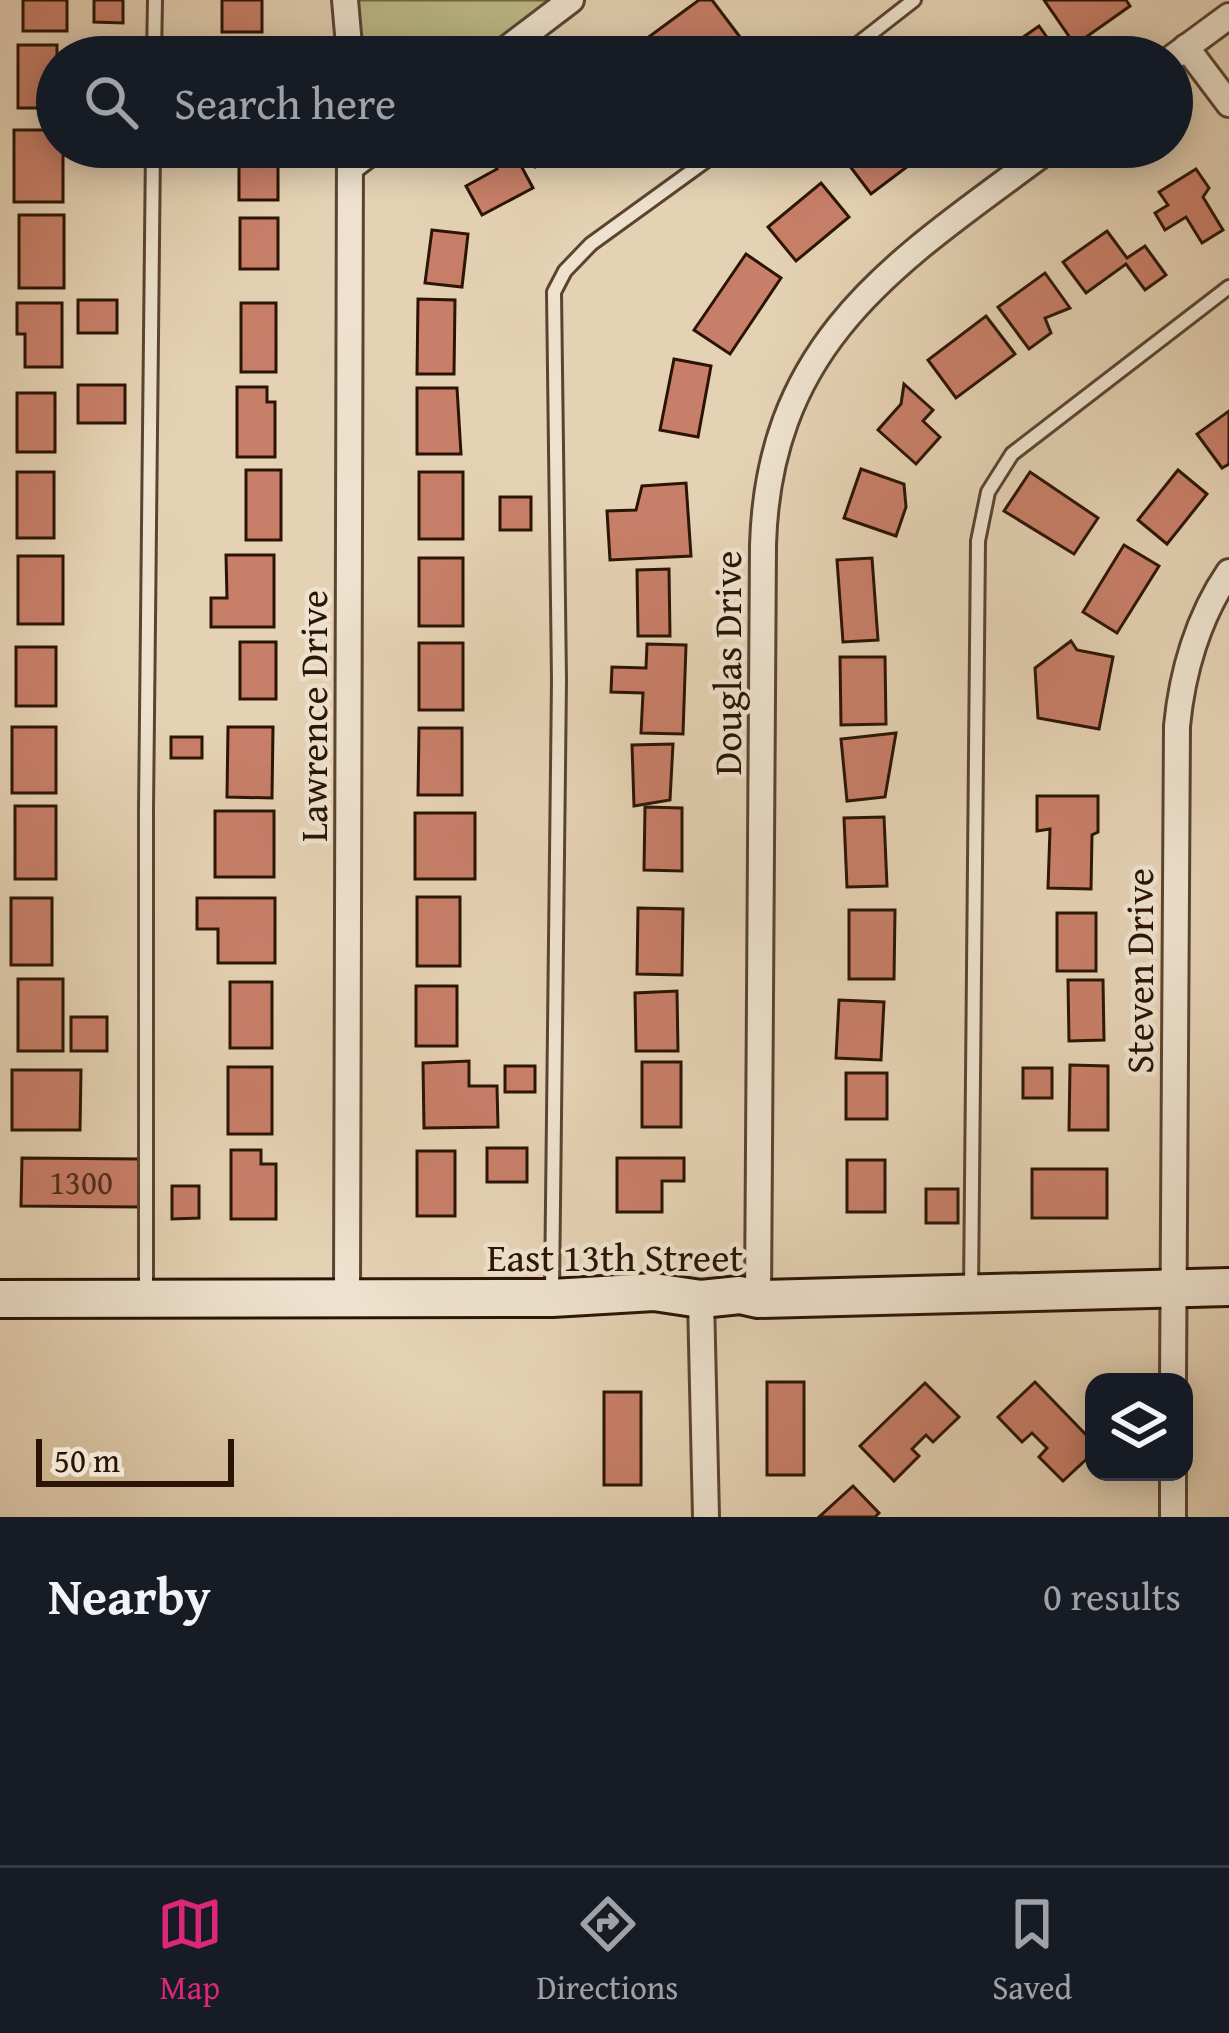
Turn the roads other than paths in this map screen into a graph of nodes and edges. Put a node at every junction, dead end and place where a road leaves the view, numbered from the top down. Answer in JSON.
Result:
{"nodes":[{"id":1,"x":154,"y":0,"type":"edge"},
{"id":2,"x":345,"y":0,"type":"edge"},
{"id":3,"x":571,"y":0,"type":"edge"},
{"id":4,"x":914,"y":0,"type":"edge"},
{"id":5,"x":1229,"y":16,"type":"edge"},
{"id":6,"x":154,"y":36,"type":"edge"},
{"id":7,"x":348,"y":36,"type":"edge"},
{"id":8,"x":524,"y":36,"type":"edge"},
{"id":9,"x":868,"y":36,"type":"edge"},
{"id":10,"x":1193,"y":43,"type":"edge"},
{"id":11,"x":1193,"y":67,"type":"edge"},
{"id":12,"x":1229,"y":104,"type":"edge"},
{"id":13,"x":153,"y":168,"type":"edge"},
{"id":14,"x":350,"y":168,"type":"edge"},
{"id":15,"x":696,"y":168,"type":"edge"},
{"id":16,"x":1024,"y":168,"type":"edge"},
{"id":17,"x":1229,"y":287,"type":"edge"},
{"id":18,"x":1229,"y":572,"type":"edge"},
{"id":19,"x":1229,"y":1287,"type":"edge"},
{"id":20,"x":1173,"y":1288,"type":"junction"},
{"id":21,"x":970,"y":1293,"type":"junction"},
{"id":22,"x":146,"y":1298,"type":"junction"},
{"id":23,"x":346,"y":1298,"type":"junction"},
{"id":24,"x":552,"y":1298,"type":"junction"},
{"id":25,"x":0,"y":1299,"type":"edge"},
{"id":26,"x":701,"y":1299,"type":"junction"},
{"id":27,"x":758,"y":1299,"type":"junction"},
{"id":28,"x":1173,"y":1373,"type":"edge"},
{"id":29,"x":1173,"y":1481,"type":"edge"},
{"id":30,"x":706,"y":1517,"type":"edge"},
{"id":31,"x":1173,"y":1517,"type":"edge"}],
"edges":[{"from":1,"to":6,"type":"lane"},
{"from":2,"to":7,"type":"street"},
{"from":3,"to":8,"type":"street"},
{"from":4,"to":9,"type":"lane"},
{"from":5,"to":10,"type":"street"},
{"from":11,"to":12,"type":"street"},
{"from":13,"to":22,"type":"lane"},
{"from":14,"to":23,"type":"street","name":"Lawrence Drive"},
{"from":15,"to":24,"type":"lane"},
{"from":16,"to":27,"type":"street","name":"Douglas Drive"},
{"from":17,"to":21,"type":"lane"},
{"from":18,"to":20,"type":"street","name":"Steven Drive"},
{"from":19,"to":20,"type":"street","name":"East 13th Street"},
{"from":20,"to":21,"type":"street","name":"East 13th Street"},
{"from":20,"to":28,"type":"street","name":"Steven Drive"},
{"from":21,"to":27,"type":"street","name":"East 13th Street"},
{"from":22,"to":23,"type":"street","name":"East 13th Street"},
{"from":22,"to":25,"type":"street","name":"East 13th Street"},
{"from":23,"to":24,"type":"street","name":"East 13th Street"},
{"from":24,"to":26,"type":"street","name":"East 13th Street"},
{"from":26,"to":27,"type":"street","name":"East 13th Street"},
{"from":26,"to":30,"type":"street"},
{"from":29,"to":31,"type":"street"}]}
